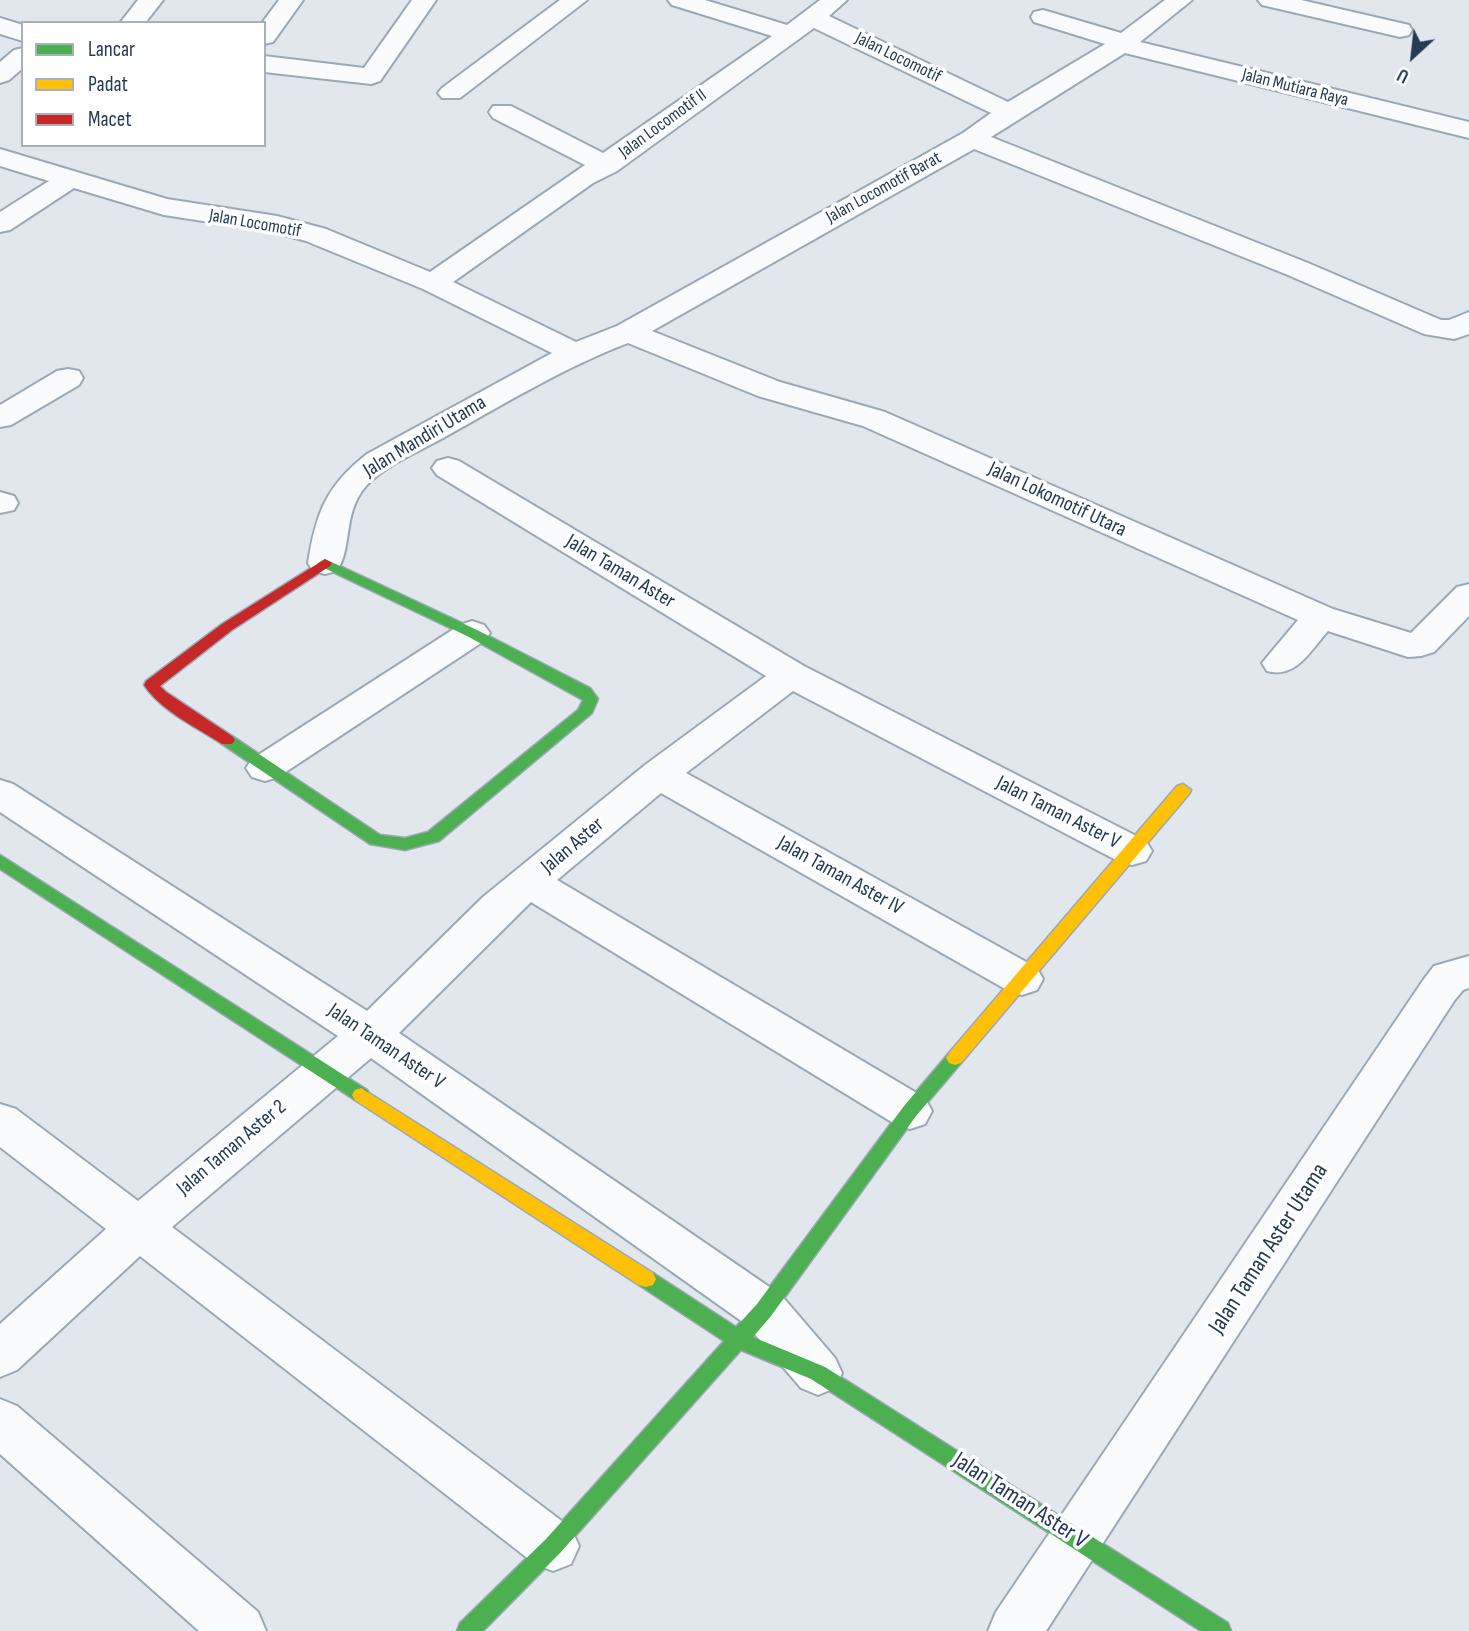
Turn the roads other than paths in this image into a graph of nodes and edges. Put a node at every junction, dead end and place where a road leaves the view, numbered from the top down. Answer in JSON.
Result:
{"nodes":[{"id":1,"x":151,"y":0,"type":"edge"},
{"id":2,"x":291,"y":0,"type":"edge"},
{"id":3,"x":424,"y":0,"type":"edge"},
{"id":4,"x":575,"y":0,"type":"edge"},
{"id":5,"x":680,"y":0,"type":"edge"},
{"id":6,"x":835,"y":0,"type":"edge"},
{"id":7,"x":1180,"y":0,"type":"edge"},
{"id":8,"x":1270,"y":0,"type":"edge"},
{"id":9,"x":2,"y":15,"type":"edge"},
{"id":10,"x":1043,"y":17,"type":"dead end"},
{"id":11,"x":813,"y":18,"type":"junction"},
{"id":12,"x":133,"y":21,"type":"edge"},
{"id":13,"x":1400,"y":30,"type":"dead end"},
{"id":14,"x":21,"y":32,"type":"edge"},
{"id":15,"x":789,"y":33,"type":"junction"},
{"id":16,"x":266,"y":34,"type":"edge"},
{"id":17,"x":1123,"y":44,"type":"junction"},
{"id":18,"x":21,"y":60,"type":"edge"},
{"id":19,"x":266,"y":64,"type":"edge"},
{"id":20,"x":10,"y":86,"type":"edge"},
{"id":21,"x":451,"y":93,"type":"dead end"},
{"id":22,"x":502,"y":112,"type":"dead end"},
{"id":23,"x":1009,"y":112,"type":"junction"},
{"id":24,"x":1469,"y":130,"type":"edge"},
{"id":25,"x":972,"y":139,"type":"junction"},
{"id":26,"x":0,"y":157,"type":"edge"},
{"id":27,"x":607,"y":165,"type":"junction"},
{"id":28,"x":69,"y":180,"type":"junction"},
{"id":29,"x":0,"y":224,"type":"edge"},
{"id":30,"x":433,"y":283,"type":"junction"},
{"id":31,"x":1469,"y":321,"type":"edge"},
{"id":32,"x":628,"y":332,"type":"junction"},
{"id":33,"x":575,"y":353,"type":"junction"},
{"id":34,"x":68,"y":378,"type":"dead end"},
{"id":35,"x":0,"y":418,"type":"edge"},
{"id":36,"x":448,"y":468,"type":"dead end"},
{"id":37,"x":325,"y":563,"type":"junction"},
{"id":38,"x":1469,"y":595,"type":"edge"},
{"id":39,"x":1321,"y":617,"type":"junction"},
{"id":40,"x":472,"y":633,"type":"junction"},
{"id":41,"x":1280,"y":663,"type":"dead end"},
{"id":42,"x":792,"y":675,"type":"junction"},
{"id":43,"x":265,"y":768,"type":"junction"},
{"id":44,"x":658,"y":774,"type":"junction"},
{"id":45,"x":1183,"y":790,"type":"dead end"},
{"id":46,"x":0,"y":794,"type":"edge"},
{"id":47,"x":1132,"y":851,"type":"junction"},
{"id":48,"x":0,"y":861,"type":"edge"},
{"id":49,"x":530,"y":882,"type":"junction"},
{"id":50,"x":1469,"y":972,"type":"edge"},
{"id":51,"x":1022,"y":979,"type":"junction"},
{"id":52,"x":370,"y":1035,"type":"junction"},
{"id":53,"x":325,"y":1069,"type":"junction"},
{"id":54,"x":910,"y":1111,"type":"junction"},
{"id":55,"x":0,"y":1122,"type":"edge"},
{"id":56,"x":140,"y":1227,"type":"junction"},
{"id":57,"x":752,"y":1325,"type":"junction"},
{"id":58,"x":0,"y":1354,"type":"edge"},
{"id":59,"x":818,"y":1373,"type":"joint"},
{"id":60,"x":0,"y":1422,"type":"edge"},
{"id":61,"x":1078,"y":1538,"type":"junction"},
{"id":62,"x":553,"y":1546,"type":"junction"},
{"id":63,"x":239,"y":1631,"type":"edge"},
{"id":64,"x":468,"y":1631,"type":"edge"},
{"id":65,"x":1015,"y":1631,"type":"edge"},
{"id":66,"x":1220,"y":1631,"type":"edge"}],
"edges":[{"from":1,"to":12,"type":"street"},
{"from":2,"to":16,"type":"street"},
{"from":3,"to":19,"type":"street"},
{"from":4,"to":21,"type":"street"},
{"from":5,"to":15,"type":"street"},
{"from":6,"to":11,"type":"street"},
{"from":7,"to":17,"type":"street","name":"Jalan Locomotif Barat"},
{"from":8,"to":13,"type":"street"},
{"from":9,"to":14,"type":"street"},
{"from":10,"to":17,"type":"street","name":"Jalan Mutiara Raya"},
{"from":11,"to":15,"type":"street","name":"Jalan Locomotif II"},
{"from":11,"to":23,"type":"street","name":"Jalan Locomotif"},
{"from":15,"to":27,"type":"street","name":"Jalan Locomotif II"},
{"from":17,"to":23,"type":"street","name":"Jalan Locomotif Barat"},
{"from":17,"to":24,"type":"street","name":"Jalan Mutiara Raya"},
{"from":18,"to":20,"type":"street"},
{"from":22,"to":27,"type":"street"},
{"from":23,"to":25,"type":"street","name":"Jalan Locomotif Barat"},
{"from":25,"to":31,"type":"street"},
{"from":25,"to":32,"type":"street","name":"Jalan Locomotif Barat"},
{"from":26,"to":28,"type":"street","name":"Jalan Locomotif"},
{"from":27,"to":30,"type":"street","name":"Jalan Locomotif II"},
{"from":28,"to":29,"type":"street"},
{"from":28,"to":30,"type":"street","name":"Jalan Locomotif"},
{"from":30,"to":33,"type":"street","name":"Jalan Locomotif"},
{"from":32,"to":33,"type":"street","name":"Jalan Locomotif Barat"},
{"from":32,"to":39,"type":"street","name":"Jalan Lokomotif Utara"},
{"from":33,"to":37,"type":"street","name":"Jalan Mandiri Utama"},
{"from":34,"to":35,"type":"street"},
{"from":36,"to":42,"type":"street","name":"Jalan Taman Aster"},
{"from":37,"to":40,"type":"street"},
{"from":37,"to":43,"type":"street"},
{"from":38,"to":39,"type":"street","name":"Jalan Lokomotif Utara"},
{"from":39,"to":41,"type":"street"},
{"from":40,"to":43,"type":"street"},
{"from":40,"to":43,"type":"street"},
{"from":42,"to":44,"type":"street","name":"Jalan Aster"},
{"from":42,"to":47,"type":"street","name":"Jalan Taman Aster V"},
{"from":44,"to":49,"type":"street","name":"Jalan Aster"},
{"from":44,"to":51,"type":"street","name":"Jalan Taman Aster IV"},
{"from":45,"to":47,"type":"street"},
{"from":46,"to":52,"type":"street","name":"Jalan Taman Aster V"},
{"from":47,"to":51,"type":"street","name":"Jalan Taman Aster V"},
{"from":48,"to":53,"type":"street","name":"Jalan Taman Aster V"},
{"from":49,"to":52,"type":"street","name":"Jalan Aster"},
{"from":49,"to":54,"type":"street"},
{"from":50,"to":61,"type":"street","name":"Jalan Taman Aster Utama"},
{"from":51,"to":54,"type":"street","name":"Jalan Taman Aster V"},
{"from":52,"to":53,"type":"street","name":"Jalan Aster"},
{"from":52,"to":57,"type":"street","name":"Jalan Taman Aster V"},
{"from":53,"to":56,"type":"street","name":"Jalan Taman Aster 2"},
{"from":53,"to":57,"type":"street","name":"Jalan Taman Aster V"},
{"from":54,"to":57,"type":"street","name":"Jalan Taman Aster V"},
{"from":55,"to":56,"type":"street"},
{"from":56,"to":58,"type":"street","name":"Jalan Taman Aster 2"},
{"from":56,"to":62,"type":"street"},
{"from":57,"to":59,"type":"street","name":"Jalan Taman Aster V"},
{"from":57,"to":62,"type":"street","name":"Jalan Taman Aster V"},
{"from":59,"to":61,"type":"street","name":"Jalan Taman Aster V"},
{"from":60,"to":63,"type":"street"},
{"from":61,"to":65,"type":"street","name":"Jalan Taman Aster Utama"},
{"from":61,"to":66,"type":"street","name":"Jalan Taman Aster V"},
{"from":62,"to":64,"type":"street","name":"Jalan Taman Aster V"}]}
